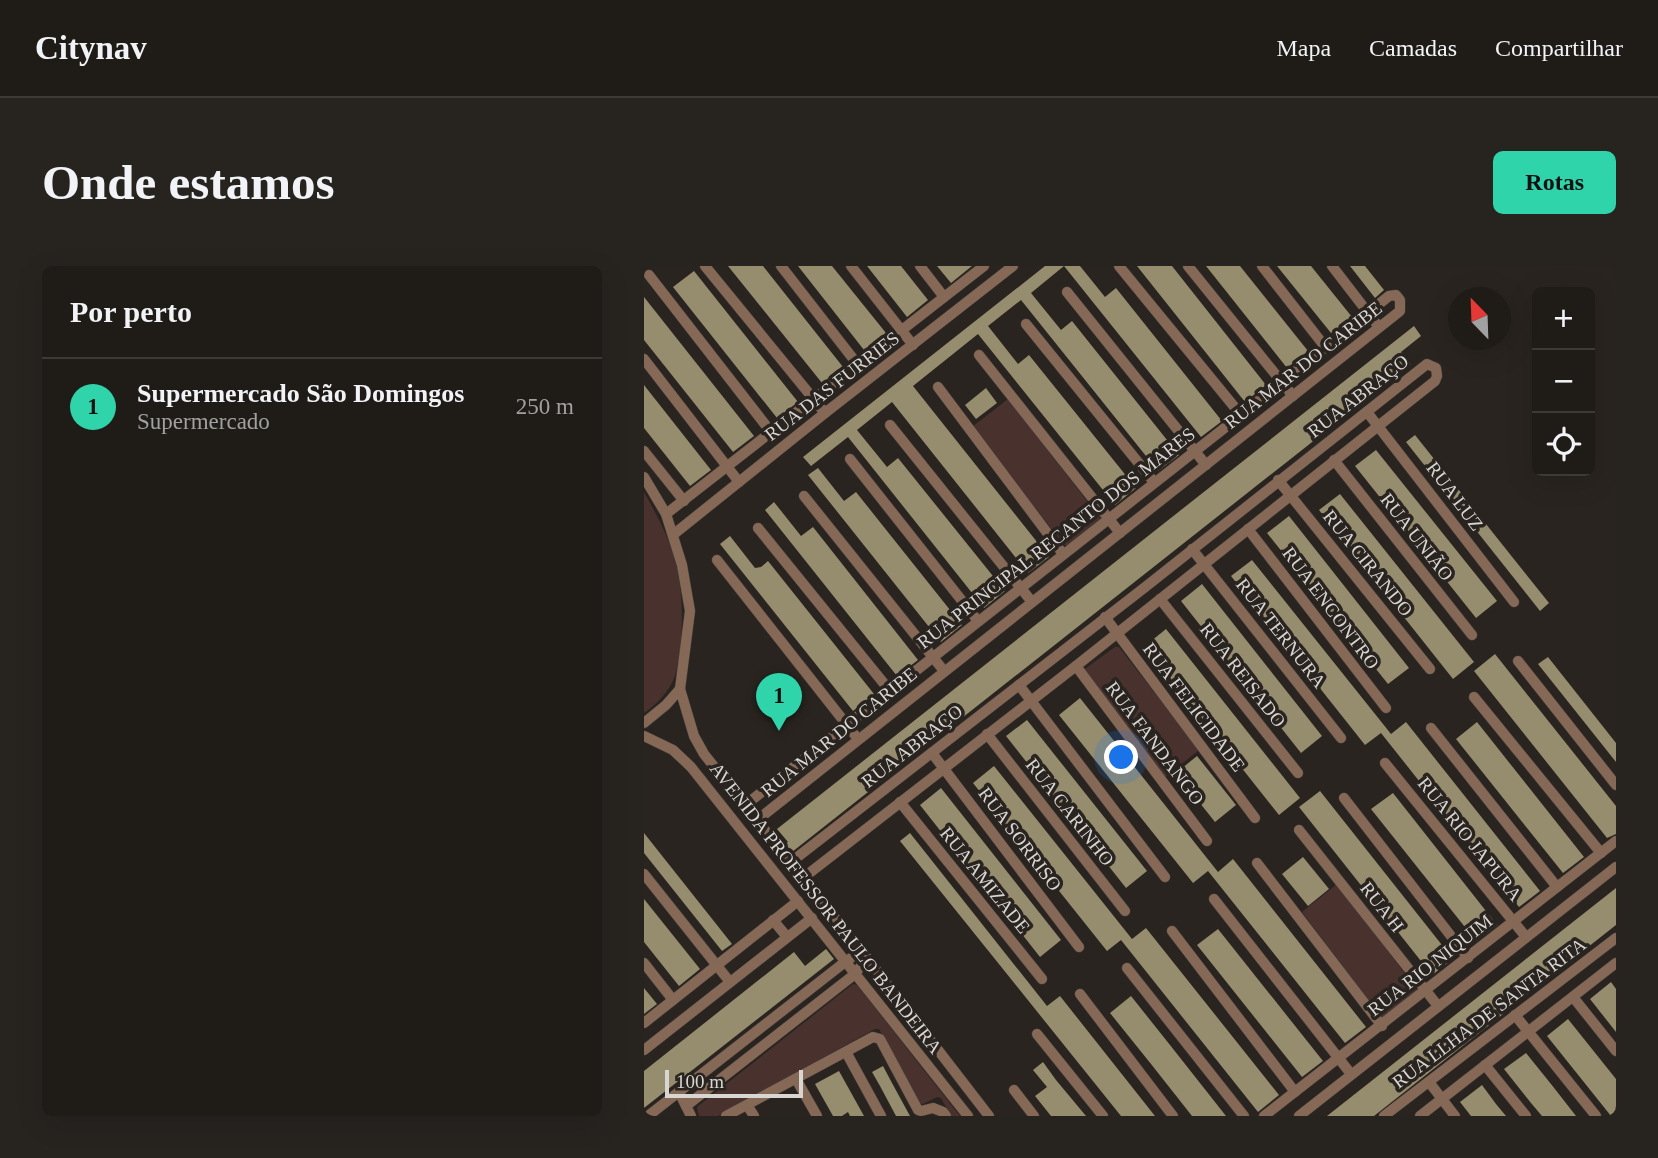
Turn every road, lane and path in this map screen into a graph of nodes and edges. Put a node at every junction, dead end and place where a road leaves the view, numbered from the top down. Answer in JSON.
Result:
{"nodes":[{"id":1,"x":705,"y":266,"type":"edge"},
{"id":2,"x":781,"y":266,"type":"edge"},
{"id":3,"x":851,"y":266,"type":"edge"},
{"id":4,"x":920,"y":266,"type":"edge"},
{"id":5,"x":984,"y":266,"type":"edge"},
{"id":6,"x":990,"y":266,"type":"edge"},
{"id":7,"x":1013,"y":266,"type":"edge"},
{"id":8,"x":1119,"y":266,"type":"edge"},
{"id":9,"x":1188,"y":266,"type":"edge"},
{"id":10,"x":1262,"y":266,"type":"edge"},
{"id":11,"x":1332,"y":266,"type":"edge"},
{"id":12,"x":649,"y":275,"type":"dead end"},
{"id":13,"x":999,"y":277,"type":"junction"},
{"id":14,"x":1067,"y":292,"type":"dead end"},
{"id":15,"x":1389,"y":296,"type":"joint"},
{"id":16,"x":944,"y":297,"type":"junction"},
{"id":17,"x":1368,"y":313,"type":"junction"},
{"id":18,"x":1026,"y":324,"type":"dead end"},
{"id":19,"x":1379,"y":327,"type":"junction"},
{"id":20,"x":902,"y":331,"type":"junction"},
{"id":21,"x":913,"y":345,"type":"junction"},
{"id":22,"x":1326,"y":348,"type":"junction"},
{"id":23,"x":979,"y":355,"type":"dead end"},
{"id":24,"x":644,"y":359,"type":"edge"},
{"id":25,"x":858,"y":365,"type":"junction"},
{"id":26,"x":1283,"y":382,"type":"junction"},
{"id":27,"x":938,"y":387,"type":"dead end"},
{"id":28,"x":1293,"y":396,"type":"junction"},
{"id":29,"x":815,"y":399,"type":"junction"},
{"id":30,"x":825,"y":412,"type":"junction"},
{"id":31,"x":1367,"y":412,"type":"junction"},
{"id":32,"x":1241,"y":415,"type":"junction"},
{"id":33,"x":890,"y":425,"type":"dead end"},
{"id":34,"x":1379,"y":426,"type":"junction"},
{"id":35,"x":771,"y":432,"type":"junction"},
{"id":36,"x":644,"y":451,"type":"edge"},
{"id":37,"x":1195,"y":451,"type":"junction"},
{"id":38,"x":850,"y":460,"type":"dead end"},
{"id":39,"x":1334,"y":460,"type":"junction"},
{"id":40,"x":1206,"y":465,"type":"junction"},
{"id":41,"x":728,"y":467,"type":"junction"},
{"id":42,"x":644,"y":477,"type":"edge"},
{"id":43,"x":1278,"y":480,"type":"junction"},
{"id":44,"x":739,"y":482,"type":"junction"},
{"id":45,"x":1154,"y":482,"type":"junction"},
{"id":46,"x":1291,"y":494,"type":"junction"},
{"id":47,"x":804,"y":496,"type":"dead end"},
{"id":48,"x":681,"y":503,"type":"junction"},
{"id":49,"x":666,"y":514,"type":"junction"},
{"id":50,"x":1108,"y":518,"type":"junction"},
{"id":51,"x":758,"y":528,"type":"dead end"},
{"id":52,"x":1248,"y":529,"type":"junction"},
{"id":53,"x":1119,"y":533,"type":"junction"},
{"id":54,"x":674,"y":534,"type":"junction"},
{"id":55,"x":1192,"y":549,"type":"junction"},
{"id":56,"x":1063,"y":554,"type":"junction"},
{"id":57,"x":717,"y":560,"type":"dead end"},
{"id":58,"x":1204,"y":563,"type":"junction"},
{"id":59,"x":1021,"y":588,"type":"junction"},
{"id":60,"x":1160,"y":599,"type":"junction"},
{"id":61,"x":1032,"y":602,"type":"junction"},
{"id":62,"x":1514,"y":602,"type":"dead end"},
{"id":63,"x":1105,"y":617,"type":"junction"},
{"id":64,"x":978,"y":621,"type":"junction"},
{"id":65,"x":1118,"y":633,"type":"junction"},
{"id":66,"x":1472,"y":635,"type":"dead end"},
{"id":67,"x":932,"y":657,"type":"junction"},
{"id":68,"x":1518,"y":661,"type":"dead end"},
{"id":69,"x":1076,"y":666,"type":"junction"},
{"id":70,"x":1430,"y":669,"type":"dead end"},
{"id":71,"x":944,"y":671,"type":"junction"},
{"id":72,"x":1019,"y":685,"type":"junction"},
{"id":73,"x":680,"y":689,"type":"junction"},
{"id":74,"x":890,"y":691,"type":"junction"},
{"id":75,"x":1474,"y":697,"type":"dead end"},
{"id":76,"x":1030,"y":700,"type":"junction"},
{"id":77,"x":1386,"y":708,"type":"dead end"},
{"id":78,"x":644,"y":723,"type":"edge"},
{"id":79,"x":847,"y":725,"type":"junction"},
{"id":80,"x":1431,"y":728,"type":"dead end"},
{"id":81,"x":987,"y":734,"type":"junction"},
{"id":82,"x":644,"y":736,"type":"edge"},
{"id":83,"x":1341,"y":738,"type":"dead end"},
{"id":84,"x":858,"y":739,"type":"junction"},
{"id":85,"x":932,"y":753,"type":"junction"},
{"id":86,"x":1385,"y":763,"type":"dead end"},
{"id":87,"x":943,"y":768,"type":"junction"},
{"id":88,"x":1298,"y":773,"type":"dead end"},
{"id":89,"x":774,"y":782,"type":"junction"},
{"id":90,"x":1616,"y":785,"type":"edge"},
{"id":91,"x":786,"y":795,"type":"junction"},
{"id":92,"x":1344,"y":798,"type":"dead end"},
{"id":93,"x":900,"y":802,"type":"junction"},
{"id":94,"x":744,"y":806,"type":"junction"},
{"id":95,"x":1255,"y":818,"type":"dead end"},
{"id":96,"x":846,"y":820,"type":"junction"},
{"id":97,"x":756,"y":821,"type":"junction"},
{"id":98,"x":1299,"y":830,"type":"dead end"},
{"id":99,"x":858,"y":835,"type":"junction"},
{"id":100,"x":1207,"y":841,"type":"dead end"},
{"id":101,"x":1616,"y":841,"type":"edge"},
{"id":102,"x":1601,"y":853,"type":"junction"},
{"id":103,"x":790,"y":862,"type":"junction"},
{"id":104,"x":1257,"y":863,"type":"dead end"},
{"id":105,"x":1616,"y":867,"type":"edge"},
{"id":106,"x":644,"y":874,"type":"edge"},
{"id":107,"x":1166,"y":877,"type":"dead end"},
{"id":108,"x":803,"y":878,"type":"junction"},
{"id":109,"x":1557,"y":887,"type":"junction"},
{"id":110,"x":1214,"y":899,"type":"dead end"},
{"id":111,"x":798,"y":901,"type":"junction"},
{"id":112,"x":1125,"y":911,"type":"dead end"},
{"id":113,"x":812,"y":918,"type":"junction"},
{"id":114,"x":773,"y":920,"type":"junction"},
{"id":115,"x":1514,"y":921,"type":"junction"},
{"id":116,"x":1172,"y":931,"type":"dead end"},
{"id":117,"x":787,"y":937,"type":"junction"},
{"id":118,"x":1526,"y":937,"type":"junction"},
{"id":119,"x":1616,"y":938,"type":"edge"},
{"id":120,"x":1079,"y":947,"type":"dead end"},
{"id":121,"x":1603,"y":948,"type":"junction"},
{"id":122,"x":864,"y":955,"type":"junction"},
{"id":123,"x":1468,"y":958,"type":"junction"},
{"id":124,"x":845,"y":962,"type":"junction"},
{"id":125,"x":644,"y":963,"type":"edge"},
{"id":126,"x":1616,"y":964,"type":"edge"},
{"id":127,"x":716,"y":966,"type":"junction"},
{"id":128,"x":1127,"y":968,"type":"dead end"},
{"id":129,"x":855,"y":974,"type":"junction"},
{"id":130,"x":1042,"y":979,"type":"dead end"},
{"id":131,"x":730,"y":982,"type":"junction"},
{"id":132,"x":1426,"y":991,"type":"junction"},
{"id":133,"x":1080,"y":994,"type":"dead end"},
{"id":134,"x":1573,"y":997,"type":"junction"},
{"id":135,"x":673,"y":1000,"type":"junction"},
{"id":136,"x":1437,"y":1006,"type":"junction"},
{"id":137,"x":1515,"y":1015,"type":"junction"},
{"id":138,"x":644,"y":1023,"type":"edge"},
{"id":139,"x":1382,"y":1026,"type":"junction"},
{"id":140,"x":1529,"y":1031,"type":"junction"},
{"id":141,"x":1037,"y":1034,"type":"dead end"},
{"id":142,"x":753,"y":1036,"type":"junction"},
{"id":143,"x":762,"y":1048,"type":"junction"},
{"id":144,"x":644,"y":1050,"type":"edge"},
{"id":145,"x":1616,"y":1051,"type":"edge"},
{"id":146,"x":846,"y":1052,"type":"junction"},
{"id":147,"x":1338,"y":1059,"type":"junction"},
{"id":148,"x":1485,"y":1065,"type":"junction"},
{"id":149,"x":1351,"y":1074,"type":"junction"},
{"id":150,"x":796,"y":1079,"type":"junction"},
{"id":151,"x":1429,"y":1082,"type":"junction"},
{"id":152,"x":1014,"y":1090,"type":"dead end"},
{"id":153,"x":1295,"y":1092,"type":"junction"},
{"id":154,"x":679,"y":1093,"type":"junction"},
{"id":155,"x":1442,"y":1099,"type":"junction"},
{"id":156,"x":747,"y":1105,"type":"junction"},
{"id":157,"x":689,"y":1111,"type":"edge"},
{"id":158,"x":648,"y":1116,"type":"edge"},
{"id":159,"x":726,"y":1116,"type":"edge"},
{"id":160,"x":754,"y":1116,"type":"edge"},
{"id":161,"x":817,"y":1116,"type":"edge"},
{"id":162,"x":881,"y":1116,"type":"edge"},
{"id":163,"x":946,"y":1116,"type":"edge"},
{"id":164,"x":968,"y":1116,"type":"edge"},
{"id":165,"x":989,"y":1116,"type":"edge"},
{"id":166,"x":1034,"y":1116,"type":"edge"},
{"id":167,"x":1102,"y":1116,"type":"edge"},
{"id":168,"x":1173,"y":1116,"type":"edge"},
{"id":169,"x":1244,"y":1116,"type":"edge"},
{"id":170,"x":1264,"y":1116,"type":"edge"},
{"id":171,"x":1299,"y":1116,"type":"edge"},
{"id":172,"x":1384,"y":1116,"type":"edge"},
{"id":173,"x":1420,"y":1116,"type":"edge"},
{"id":174,"x":1455,"y":1116,"type":"edge"},
{"id":175,"x":1526,"y":1116,"type":"edge"},
{"id":176,"x":1596,"y":1116,"type":"edge"}],
"edges":[{"from":1,"to":29,"type":"street"},
{"from":2,"to":25,"type":"street"},
{"from":3,"to":20,"type":"street"},
{"from":4,"to":16,"type":"street"},
{"from":5,"to":16,"type":"street"},
{"from":6,"to":13,"type":"street"},
{"from":7,"to":13,"type":"street","name":"RUA DAS FURRIES"},
{"from":8,"to":32,"type":"street"},
{"from":9,"to":26,"type":"street"},
{"from":10,"to":22,"type":"street"},
{"from":11,"to":17,"type":"street"},
{"from":12,"to":35,"type":"street"},
{"from":13,"to":21,"type":"street","name":"RUA DAS FURRIES"},
{"from":14,"to":37,"type":"street"},
{"from":15,"to":17,"type":"street","name":"RUA PRINCIPAL RECANTO DOS MARES"},
{"from":15,"to":19,"type":"street","name":"RUA MAR DO CARIBE"},
{"from":16,"to":20,"type":"street"},
{"from":17,"to":19,"type":"street"},
{"from":17,"to":22,"type":"street","name":"RUA PRINCIPAL RECANTO DOS MARES"},
{"from":18,"to":45,"type":"street"},
{"from":19,"to":28,"type":"street","name":"RUA MAR DO CARIBE"},
{"from":20,"to":21,"type":"street"},
{"from":20,"to":25,"type":"street"},
{"from":21,"to":30,"type":"street","name":"RUA DAS FURRIES"},
{"from":22,"to":26,"type":"street","name":"RUA PRINCIPAL RECANTO DOS MARES"},
{"from":23,"to":50,"type":"street"},
{"from":24,"to":41,"type":"street"},
{"from":25,"to":29,"type":"street"},
{"from":26,"to":28,"type":"street"},
{"from":26,"to":32,"type":"street","name":"RUA PRINCIPAL RECANTO DOS MARES"},
{"from":27,"to":56,"type":"street"},
{"from":28,"to":40,"type":"street","name":"RUA MAR DO CARIBE"},
{"from":29,"to":30,"type":"street"},
{"from":29,"to":35,"type":"street"},
{"from":30,"to":44,"type":"street","name":"RUA DAS FURRIES"},
{"from":31,"to":34,"type":"street","name":"RUA LUZ"},
{"from":31,"to":34,"type":"street","name":"RUA ABRAÇO"},
{"from":31,"to":43,"type":"street","name":"RUA ABRAÇO"},
{"from":32,"to":37,"type":"street","name":"RUA PRINCIPAL RECANTO DOS MARES"},
{"from":33,"to":59,"type":"street"},
{"from":34,"to":39,"type":"street","name":"RUA ABRAÇO"},
{"from":34,"to":62,"type":"street","name":"RUA LUZ"},
{"from":35,"to":41,"type":"street"},
{"from":36,"to":48,"type":"street"},
{"from":37,"to":40,"type":"street"},
{"from":37,"to":45,"type":"street","name":"RUA PRINCIPAL RECANTO DOS MARES"},
{"from":38,"to":64,"type":"street"},
{"from":39,"to":46,"type":"street","name":"RUA ABRAÇO"},
{"from":39,"to":66,"type":"street","name":"RUA UNIÃO"},
{"from":40,"to":53,"type":"street","name":"RUA MAR DO CARIBE"},
{"from":41,"to":44,"type":"street"},
{"from":41,"to":48,"type":"street"},
{"from":42,"to":49,"type":"street"},
{"from":43,"to":46,"type":"street","name":"RUA CIRANDO"},
{"from":43,"to":55,"type":"street","name":"RUA ABRAÇO"},
{"from":44,"to":54,"type":"street","name":"RUA DAS FURRIES"},
{"from":45,"to":50,"type":"street","name":"RUA PRINCIPAL RECANTO DOS MARES"},
{"from":46,"to":52,"type":"street","name":"RUA ABRAÇO"},
{"from":46,"to":70,"type":"street","name":"RUA CIRANDO"},
{"from":47,"to":67,"type":"street","name":"RUA MAR DO CARIBE"},
{"from":48,"to":49,"type":"street"},
{"from":49,"to":54,"type":"street"},
{"from":50,"to":53,"type":"street"},
{"from":50,"to":56,"type":"street","name":"RUA PRINCIPAL RECANTO DOS MARES"},
{"from":51,"to":74,"type":"street"},
{"from":52,"to":58,"type":"street","name":"RUA ABRAÇO"},
{"from":52,"to":77,"type":"street","name":"RUA ENCONTRO"},
{"from":53,"to":61,"type":"street","name":"RUA MAR DO CARIBE"},
{"from":54,"to":73,"type":"street"},
{"from":55,"to":58,"type":"street","name":"RUA TERNURA"},
{"from":55,"to":63,"type":"street","name":"RUA ABRAÇO"},
{"from":56,"to":59,"type":"street","name":"RUA PRINCIPAL RECANTO DOS MARES"},
{"from":57,"to":79,"type":"street"},
{"from":58,"to":60,"type":"street","name":"RUA ABRAÇO"},
{"from":58,"to":83,"type":"street","name":"RUA TERNURA"},
{"from":59,"to":61,"type":"street"},
{"from":59,"to":64,"type":"street","name":"RUA PRINCIPAL RECANTO DOS MARES"},
{"from":60,"to":65,"type":"street","name":"RUA ABRAÇO"},
{"from":60,"to":88,"type":"street","name":"RUA REISADO"},
{"from":61,"to":71,"type":"street","name":"RUA MAR DO CARIBE"},
{"from":63,"to":65,"type":"street","name":"RUA FELICIDADE"},
{"from":63,"to":72,"type":"street","name":"RUA ABRAÇO"},
{"from":64,"to":67,"type":"street","name":"RUA PRINCIPAL RECANTO DOS MARES"},
{"from":65,"to":69,"type":"street","name":"RUA ABRAÇO"},
{"from":65,"to":95,"type":"street","name":"RUA FELICIDADE"},
{"from":67,"to":71,"type":"street","name":"RUA MAR DO CARIBE"},
{"from":67,"to":74,"type":"street","name":"RUA PRINCIPAL RECANTO DOS MARES"},
{"from":68,"to":90,"type":"street"},
{"from":69,"to":76,"type":"street","name":"RUA ABRAÇO"},
{"from":69,"to":100,"type":"street","name":"RUA FANDANGO"},
{"from":71,"to":84,"type":"street","name":"RUA MAR DO CARIBE"},
{"from":72,"to":76,"type":"street"},
{"from":72,"to":85,"type":"street","name":"RUA ABRAÇO"},
{"from":73,"to":78,"type":"street"},
{"from":73,"to":94,"type":"street","name":"AVENIDA PROFESSOR PAULO BANDEIRA"},
{"from":74,"to":79,"type":"street","name":"RUA PRINCIPAL RECANTO DOS MARES"},
{"from":75,"to":102,"type":"street"},
{"from":76,"to":81,"type":"street","name":"RUA ABRAÇO"},
{"from":76,"to":107,"type":"street"},
{"from":79,"to":84,"type":"street"},
{"from":79,"to":89,"type":"street","name":"RUA PRINCIPAL RECANTO DOS MARES"},
{"from":80,"to":109,"type":"street"},
{"from":81,"to":87,"type":"street","name":"RUA ABRAÇO"},
{"from":81,"to":112,"type":"street","name":"RUA CARINHO"},
{"from":82,"to":111,"type":"street","name":"AVENIDA PROFESSOR PAULO BANDEIRA"},
{"from":84,"to":91,"type":"street","name":"RUA MAR DO CARIBE"},
{"from":85,"to":87,"type":"street","name":"RUA SORRISO"},
{"from":85,"to":96,"type":"street","name":"RUA ABRAÇO"},
{"from":86,"to":115,"type":"street","name":"RUA RIO JAPURA"},
{"from":87,"to":93,"type":"street","name":"RUA ABRAÇO"},
{"from":87,"to":120,"type":"street","name":"RUA SORRISO"},
{"from":89,"to":91,"type":"street"},
{"from":89,"to":94,"type":"street","name":"RUA PRINCIPAL RECANTO DOS MARES"},
{"from":91,"to":97,"type":"street","name":"RUA MAR DO CARIBE"},
{"from":92,"to":123,"type":"street"},
{"from":93,"to":99,"type":"street","name":"RUA ABRAÇO"},
{"from":93,"to":130,"type":"street","name":"RUA AMIZADE"},
{"from":94,"to":97,"type":"street","name":"AVENIDA PROFESSOR PAULO BANDEIRA"},
{"from":96,"to":99,"type":"street"},
{"from":96,"to":103,"type":"street","name":"RUA ABRAÇO"},
{"from":97,"to":103,"type":"street","name":"AVENIDA PROFESSOR PAULO BANDEIRA"},
{"from":98,"to":132,"type":"street","name":"RUA H"},
{"from":99,"to":108,"type":"street","name":"RUA ABRAÇO"},
{"from":101,"to":102,"type":"street","name":"RUA RIO NIQUIM"},
{"from":102,"to":109,"type":"street","name":"RUA RIO NIQUIM"},
{"from":103,"to":108,"type":"street","name":"AVENIDA PROFESSOR PAULO BANDEIRA"},
{"from":104,"to":139,"type":"street"},
{"from":105,"to":118,"type":"street","name":"RUA RIO NIQUIM"},
{"from":106,"to":127,"type":"street"},
{"from":108,"to":122,"type":"street","name":"AVENIDA PROFESSOR PAULO BANDEIRA"},
{"from":109,"to":115,"type":"street","name":"RUA RIO NIQUIM"},
{"from":110,"to":147,"type":"street"},
{"from":111,"to":113,"type":"street","name":"AVENIDA PROFESSOR PAULO BANDEIRA"},
{"from":111,"to":114,"type":"street"},
{"from":113,"to":117,"type":"street"},
{"from":113,"to":124,"type":"street","name":"AVENIDA PROFESSOR PAULO BANDEIRA"},
{"from":114,"to":117,"type":"street"},
{"from":114,"to":127,"type":"street"},
{"from":115,"to":118,"type":"street","name":"RUA RIO JAPURA"},
{"from":115,"to":123,"type":"street","name":"RUA RIO NIQUIM"},
{"from":116,"to":153,"type":"street"},
{"from":117,"to":131,"type":"street"},
{"from":118,"to":136,"type":"street","name":"RUA RIO NIQUIM"},
{"from":119,"to":121,"type":"street","name":"RUA LLHA DE SANTA RITA"},
{"from":121,"to":126,"type":"street"},
{"from":121,"to":137,"type":"street","name":"RUA LLHA DE SANTA RITA"},
{"from":122,"to":124,"type":"street"},
{"from":122,"to":129,"type":"street"},
{"from":122,"to":165,"type":"street","name":"AVENIDA PROFESSOR PAULO BANDEIRA"},
{"from":123,"to":132,"type":"street","name":"RUA RIO NIQUIM"},
{"from":124,"to":129,"type":"street","name":"AVENIDA PROFESSOR PAULO BANDEIRA"},
{"from":124,"to":142,"type":"street"},
{"from":125,"to":135,"type":"street"},
{"from":126,"to":134,"type":"street"},
{"from":127,"to":131,"type":"street"},
{"from":127,"to":135,"type":"street"},
{"from":128,"to":169,"type":"street"},
{"from":129,"to":143,"type":"street"},
{"from":129,"to":164,"type":"street","name":"AVENIDA PROFESSOR PAULO BANDEIRA"},
{"from":131,"to":144,"type":"street"},
{"from":132,"to":136,"type":"street","name":"RUA H"},
{"from":132,"to":139,"type":"street","name":"RUA RIO NIQUIM"},
{"from":133,"to":168,"type":"street"},
{"from":134,"to":140,"type":"street"},
{"from":134,"to":145,"type":"street"},
{"from":135,"to":138,"type":"street"},
{"from":136,"to":149,"type":"street","name":"RUA RIO NIQUIM"},
{"from":137,"to":140,"type":"street"},
{"from":137,"to":151,"type":"street","name":"RUA LLHA DE SANTA RITA"},
{"from":139,"to":147,"type":"street","name":"RUA RIO NIQUIM"},
{"from":140,"to":148,"type":"street"},
{"from":140,"to":176,"type":"street"},
{"from":141,"to":167,"type":"street"},
{"from":142,"to":143,"type":"street"},
{"from":142,"to":154,"type":"street"},
{"from":143,"to":157,"type":"street"},
{"from":146,"to":150,"type":"street"},
{"from":146,"to":162,"type":"street"},
{"from":146,"to":163,"type":"street"},
{"from":147,"to":149,"type":"street"},
{"from":147,"to":153,"type":"street","name":"RUA RIO NIQUIM"},
{"from":148,"to":155,"type":"street"},
{"from":148,"to":175,"type":"street"},
{"from":149,"to":171,"type":"street","name":"RUA RIO NIQUIM"},
{"from":150,"to":156,"type":"street"},
{"from":150,"to":161,"type":"street"},
{"from":151,"to":155,"type":"street"},
{"from":151,"to":172,"type":"street","name":"RUA LLHA DE SANTA RITA"},
{"from":152,"to":166,"type":"street"},
{"from":153,"to":170,"type":"street","name":"RUA RIO NIQUIM"},
{"from":154,"to":157,"type":"street"},
{"from":154,"to":158,"type":"street"},
{"from":155,"to":173,"type":"street"},
{"from":155,"to":174,"type":"street"},
{"from":156,"to":159,"type":"street"},
{"from":156,"to":160,"type":"street"}]}
